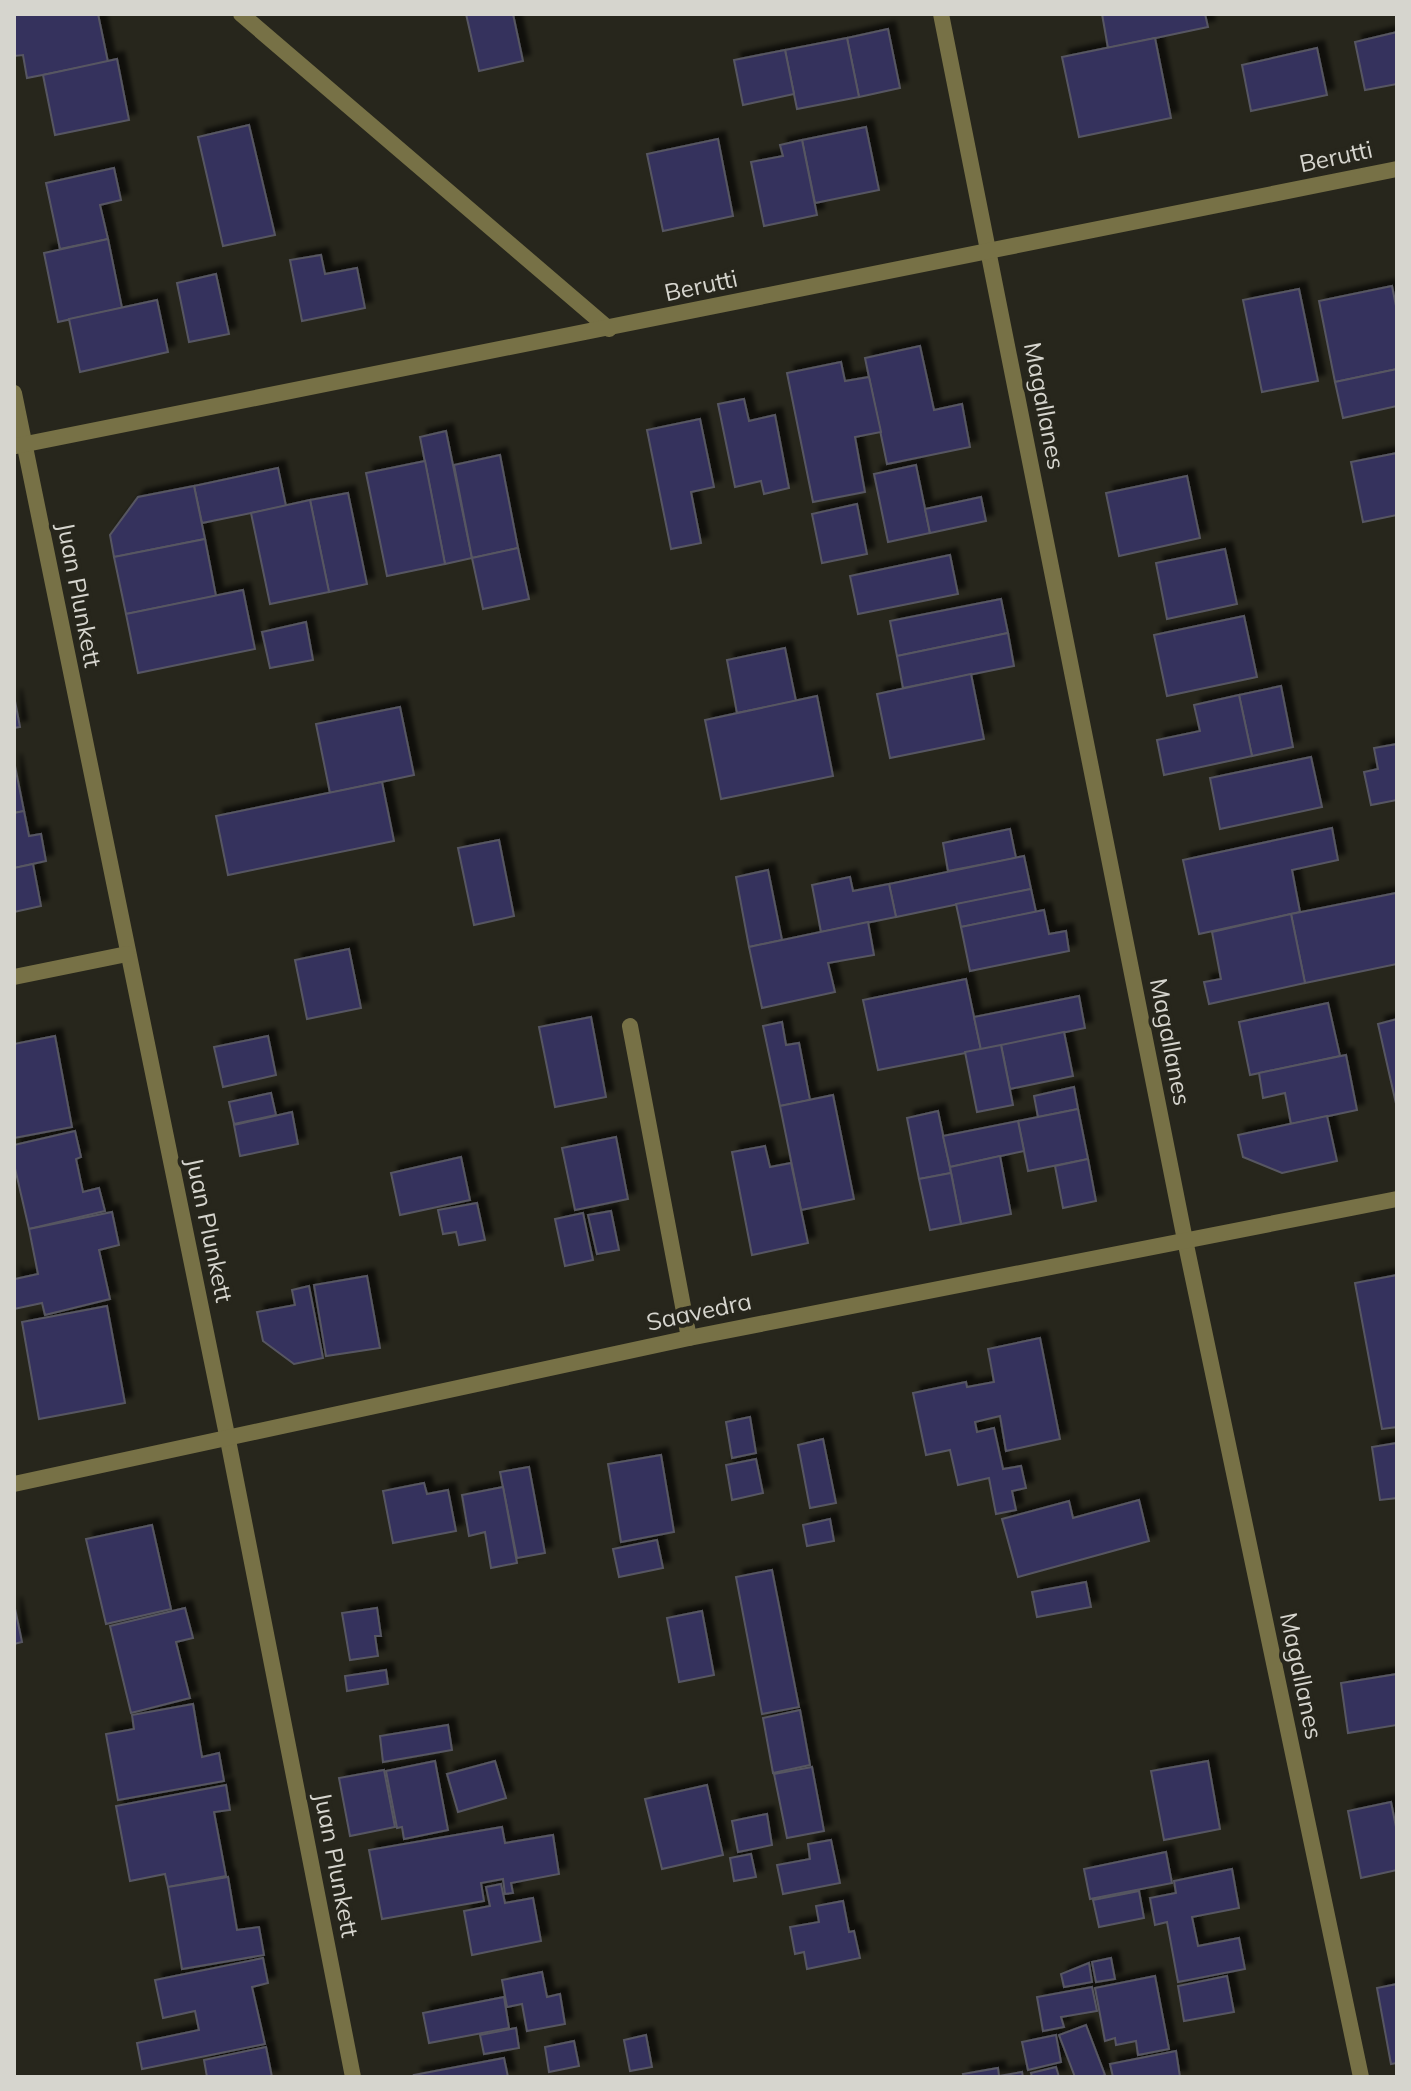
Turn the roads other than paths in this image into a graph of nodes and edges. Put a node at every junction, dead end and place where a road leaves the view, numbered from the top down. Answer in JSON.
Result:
{"nodes":[{"id":1,"x":241,"y":14,"type":"edge"},
{"id":2,"x":941,"y":14,"type":"edge"},
{"id":3,"x":1397,"y":169,"type":"edge"},
{"id":4,"x":988,"y":252,"type":"junction"},
{"id":5,"x":609,"y":329,"type":"junction"},
{"id":6,"x":14,"y":393,"type":"edge"},
{"id":7,"x":19,"y":445,"type":"edge"},
{"id":8,"x":127,"y":954,"type":"junction"},
{"id":9,"x":14,"y":977,"type":"edge"},
{"id":10,"x":630,"y":1026,"type":"dead end"},
{"id":11,"x":1397,"y":1199,"type":"edge"},
{"id":12,"x":1185,"y":1240,"type":"junction"},
{"id":13,"x":689,"y":1338,"type":"junction"},
{"id":14,"x":228,"y":1440,"type":"junction"},
{"id":15,"x":14,"y":1484,"type":"edge"},
{"id":16,"x":353,"y":2077,"type":"edge"},
{"id":17,"x":1361,"y":2077,"type":"edge"}],
"edges":[{"from":1,"to":5,"type":"street"},
{"from":2,"to":4,"type":"street","name":"Magallanes"},
{"from":3,"to":4,"type":"street","name":"Berutti"},
{"from":4,"to":5,"type":"street","name":"Berutti"},
{"from":4,"to":12,"type":"street","name":"Magallanes"},
{"from":5,"to":7,"type":"street","name":"Berutti"},
{"from":6,"to":7,"type":"street","name":"Juan Plunkett"},
{"from":7,"to":8,"type":"street","name":"Juan Plunkett"},
{"from":8,"to":9,"type":"street"},
{"from":8,"to":14,"type":"street","name":"Juan Plunkett"},
{"from":10,"to":13,"type":"street"},
{"from":11,"to":12,"type":"street","name":"Saavedra"},
{"from":12,"to":13,"type":"street","name":"Saavedra"},
{"from":12,"to":17,"type":"street","name":"Magallanes"},
{"from":13,"to":14,"type":"street","name":"Saavedra"},
{"from":14,"to":15,"type":"street","name":"Saavedra"},
{"from":14,"to":16,"type":"street","name":"Juan Plunkett"}]}
